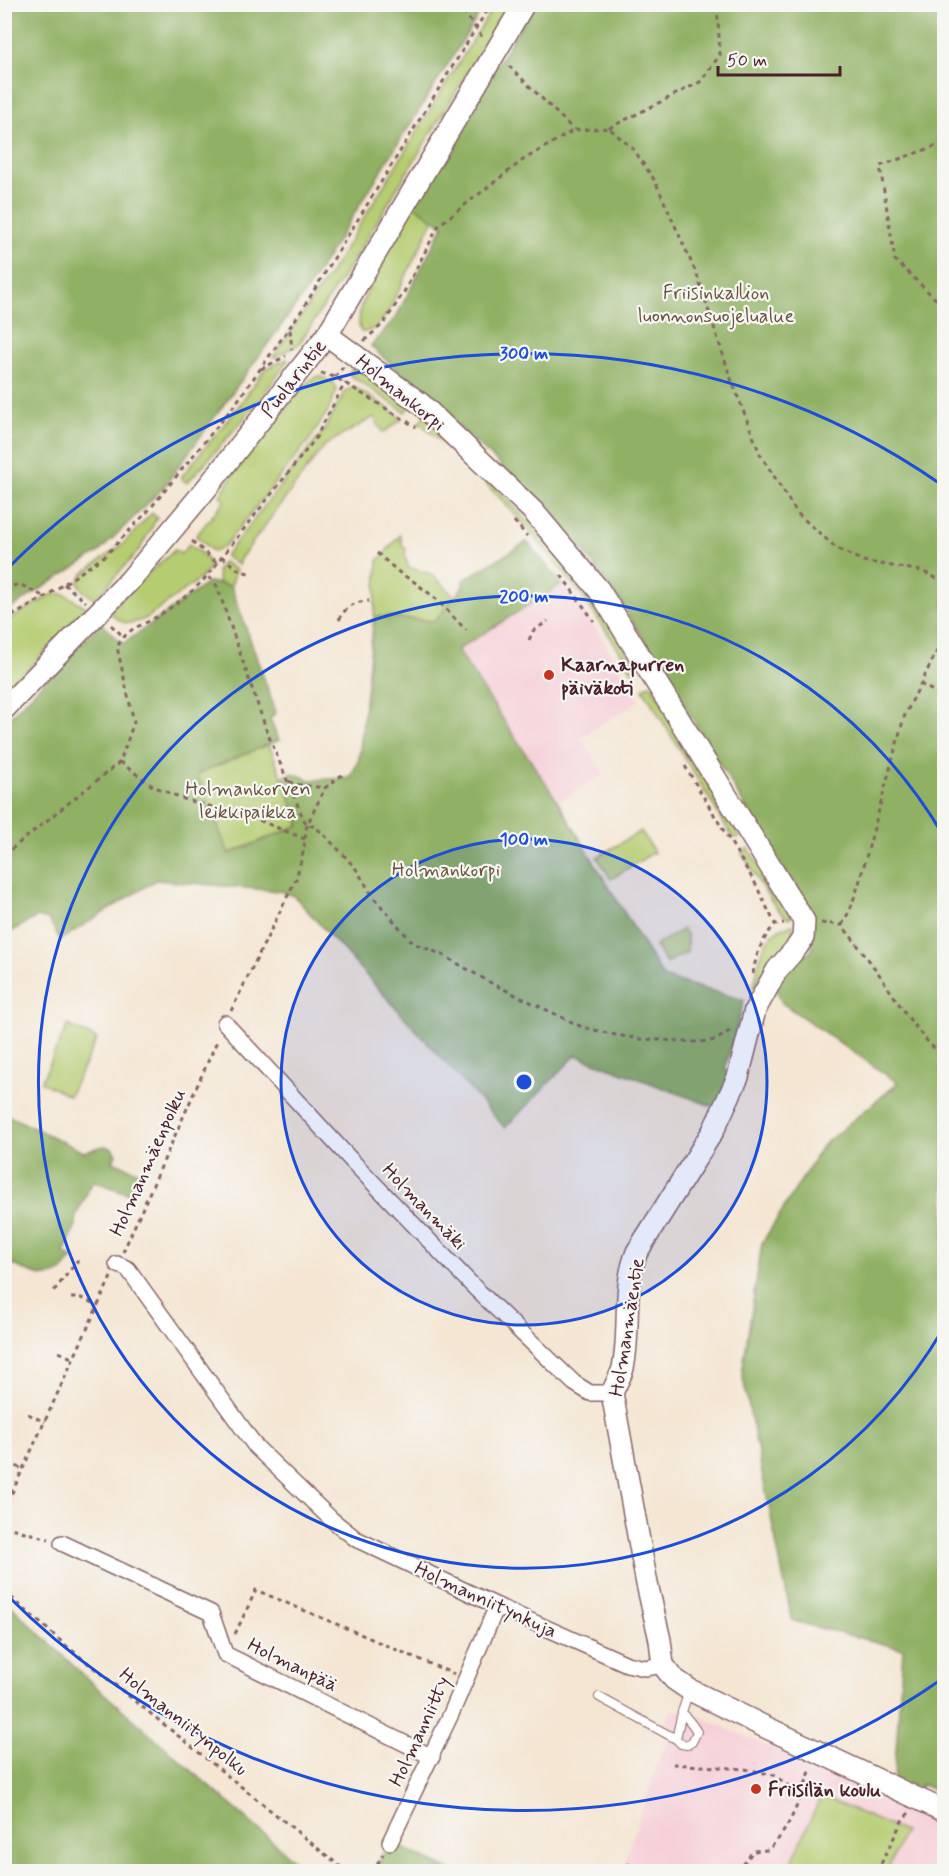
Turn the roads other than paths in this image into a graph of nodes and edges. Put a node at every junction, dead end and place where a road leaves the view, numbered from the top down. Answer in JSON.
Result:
{"nodes":[{"id":1,"x":524,"y":4,"type":"edge"},
{"id":2,"x":327,"y":335,"type":"junction"},
{"id":3,"x":4,"y":709,"type":"edge"},
{"id":4,"x":804,"y":921,"type":"joint"},
{"id":5,"x":225,"y":1023,"type":"road end"},
{"id":6,"x":117,"y":1264,"type":"road end"},
{"id":7,"x":612,"y":1393,"type":"junction"},
{"id":8,"x":62,"y":1543,"type":"road end"},
{"id":9,"x":497,"y":1606,"type":"junction"},
{"id":10,"x":663,"y":1665,"type":"junction"},
{"id":11,"x":690,"y":1690,"type":"junction"},
{"id":12,"x":599,"y":1697,"type":"dead end"},
{"id":13,"x":682,"y":1712,"type":"junction"},
{"id":14,"x":676,"y":1739,"type":"junction"},
{"id":15,"x":432,"y":1757,"type":"junction"},
{"id":16,"x":945,"y":1811,"type":"edge"},
{"id":17,"x":390,"y":1842,"type":"road end"}],
"edges":[{"from":1,"to":2,"type":"street","name":"Puolarintie"},
{"from":2,"to":3,"type":"street","name":"Puolarintie"},
{"from":2,"to":4,"type":"street","name":"Holmankorpi"},
{"from":4,"to":7,"type":"street","name":"Holmanmäentie"},
{"from":5,"to":7,"type":"street","name":"Holmanmäki"},
{"from":6,"to":9,"type":"street","name":"Holmanniitynkuja"},
{"from":7,"to":10,"type":"street","name":"Holmanmäentie"},
{"from":8,"to":15,"type":"street","name":"Holmanpää"},
{"from":9,"to":10,"type":"street","name":"Holmanniitynkuja"},
{"from":9,"to":15,"type":"street","name":"Holmanniitty"},
{"from":10,"to":11,"type":"street"},
{"from":11,"to":13,"type":"lane"},
{"from":11,"to":16,"type":"street"},
{"from":12,"to":14,"type":"lane"},
{"from":13,"to":14,"type":"lane"},
{"from":13,"to":14,"type":"lane"},
{"from":15,"to":17,"type":"street","name":"Holmanniitty"}]}
